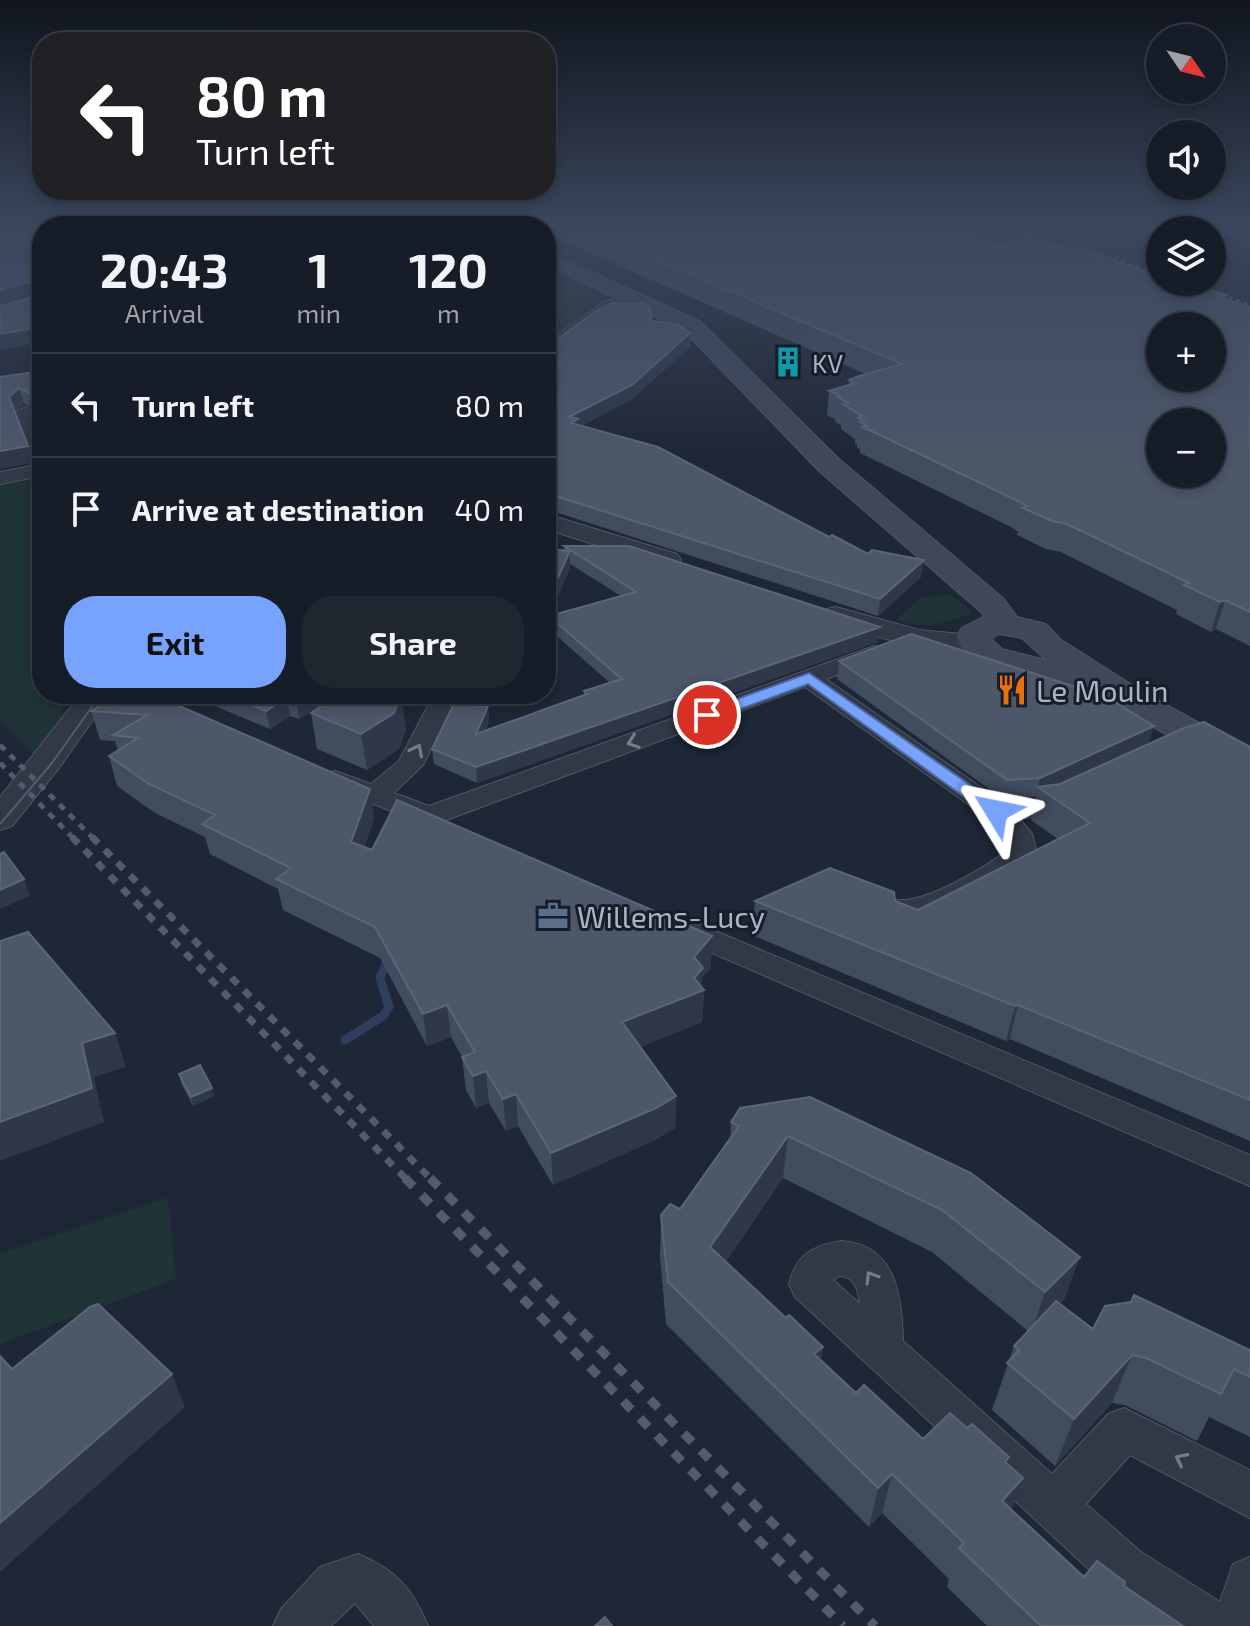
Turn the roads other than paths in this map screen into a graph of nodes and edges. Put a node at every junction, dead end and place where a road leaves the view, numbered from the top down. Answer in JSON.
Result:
{"nodes":[{"id":1,"x":626,"y":305,"type":"edge"},
{"id":2,"x":650,"y":305,"type":"edge"},
{"id":3,"x":556,"y":344,"type":"edge"},
{"id":4,"x":32,"y":472,"type":"edge"},
{"id":5,"x":0,"y":478,"type":"edge"},
{"id":6,"x":556,"y":524,"type":"edge"},
{"id":7,"x":698,"y":570,"type":"edge"},
{"id":8,"x":817,"y":609,"type":"edge"},
{"id":9,"x":1005,"y":624,"type":"junction"},
{"id":10,"x":917,"y":638,"type":"junction"},
{"id":11,"x":974,"y":642,"type":"junction"},
{"id":12,"x":1034,"y":654,"type":"junction"},
{"id":13,"x":809,"y":678,"type":"junction"},
{"id":14,"x":89,"y":704,"type":"edge"},
{"id":15,"x":441,"y":704,"type":"edge"},
{"id":16,"x":1196,"y":736,"type":"junction"},
{"id":17,"x":1160,"y":754,"type":"edge"},
{"id":18,"x":306,"y":766,"type":"edge"},
{"id":19,"x":1250,"y":767,"type":"edge"},
{"id":20,"x":1087,"y":787,"type":"edge"},
{"id":21,"x":374,"y":795,"type":"junction"},
{"id":22,"x":996,"y":811,"type":"junction"},
{"id":23,"x":429,"y":816,"type":"junction"},
{"id":24,"x":0,"y":819,"type":"edge"},
{"id":25,"x":469,"y":834,"type":"edge"},
{"id":26,"x":855,"y":899,"type":"edge"},
{"id":27,"x":646,"y":912,"type":"edge"},
{"id":28,"x":1250,"y":1171,"type":"edge"},
{"id":29,"x":882,"y":1352,"type":"dead end"},
{"id":30,"x":1250,"y":1495,"type":"edge"},
{"id":31,"x":1053,"y":1507,"type":"junction"},
{"id":32,"x":1250,"y":1581,"type":"edge"},
{"id":33,"x":298,"y":1626,"type":"edge"},
{"id":34,"x":403,"y":1626,"type":"edge"},
{"id":35,"x":1212,"y":1626,"type":"edge"},
{"id":36,"x":1238,"y":1626,"type":"edge"}],
"edges":[{"from":1,"to":3,"type":"street"},
{"from":2,"to":9,"type":"main road"},
{"from":4,"to":5,"type":"street"},
{"from":6,"to":7,"type":"street"},
{"from":8,"to":10,"type":"street"},
{"from":9,"to":11,"type":"main road"},
{"from":9,"to":12,"type":"main road"},
{"from":10,"to":11,"type":"street"},
{"from":10,"to":13,"type":"street"},
{"from":11,"to":12,"type":"main road"},
{"from":12,"to":16,"type":"main road"},
{"from":13,"to":22,"type":"street"},
{"from":13,"to":23,"type":"street","one_way":true},
{"from":14,"to":24,"type":"street"},
{"from":21,"to":15,"type":"street","one_way":true},
{"from":16,"to":17,"type":"street"},
{"from":16,"to":19,"type":"main road"},
{"from":18,"to":21,"type":"street"},
{"from":20,"to":22,"type":"street"},
{"from":21,"to":23,"type":"street"},
{"from":22,"to":26,"type":"street"},
{"from":23,"to":25,"type":"street"},
{"from":27,"to":28,"type":"street"},
{"from":29,"to":31,"type":"street"},
{"from":30,"to":31,"type":"street","one_way":true},
{"from":31,"to":35,"type":"street"},
{"from":32,"to":36,"type":"street"},
{"from":33,"to":34,"type":"street"}]}
